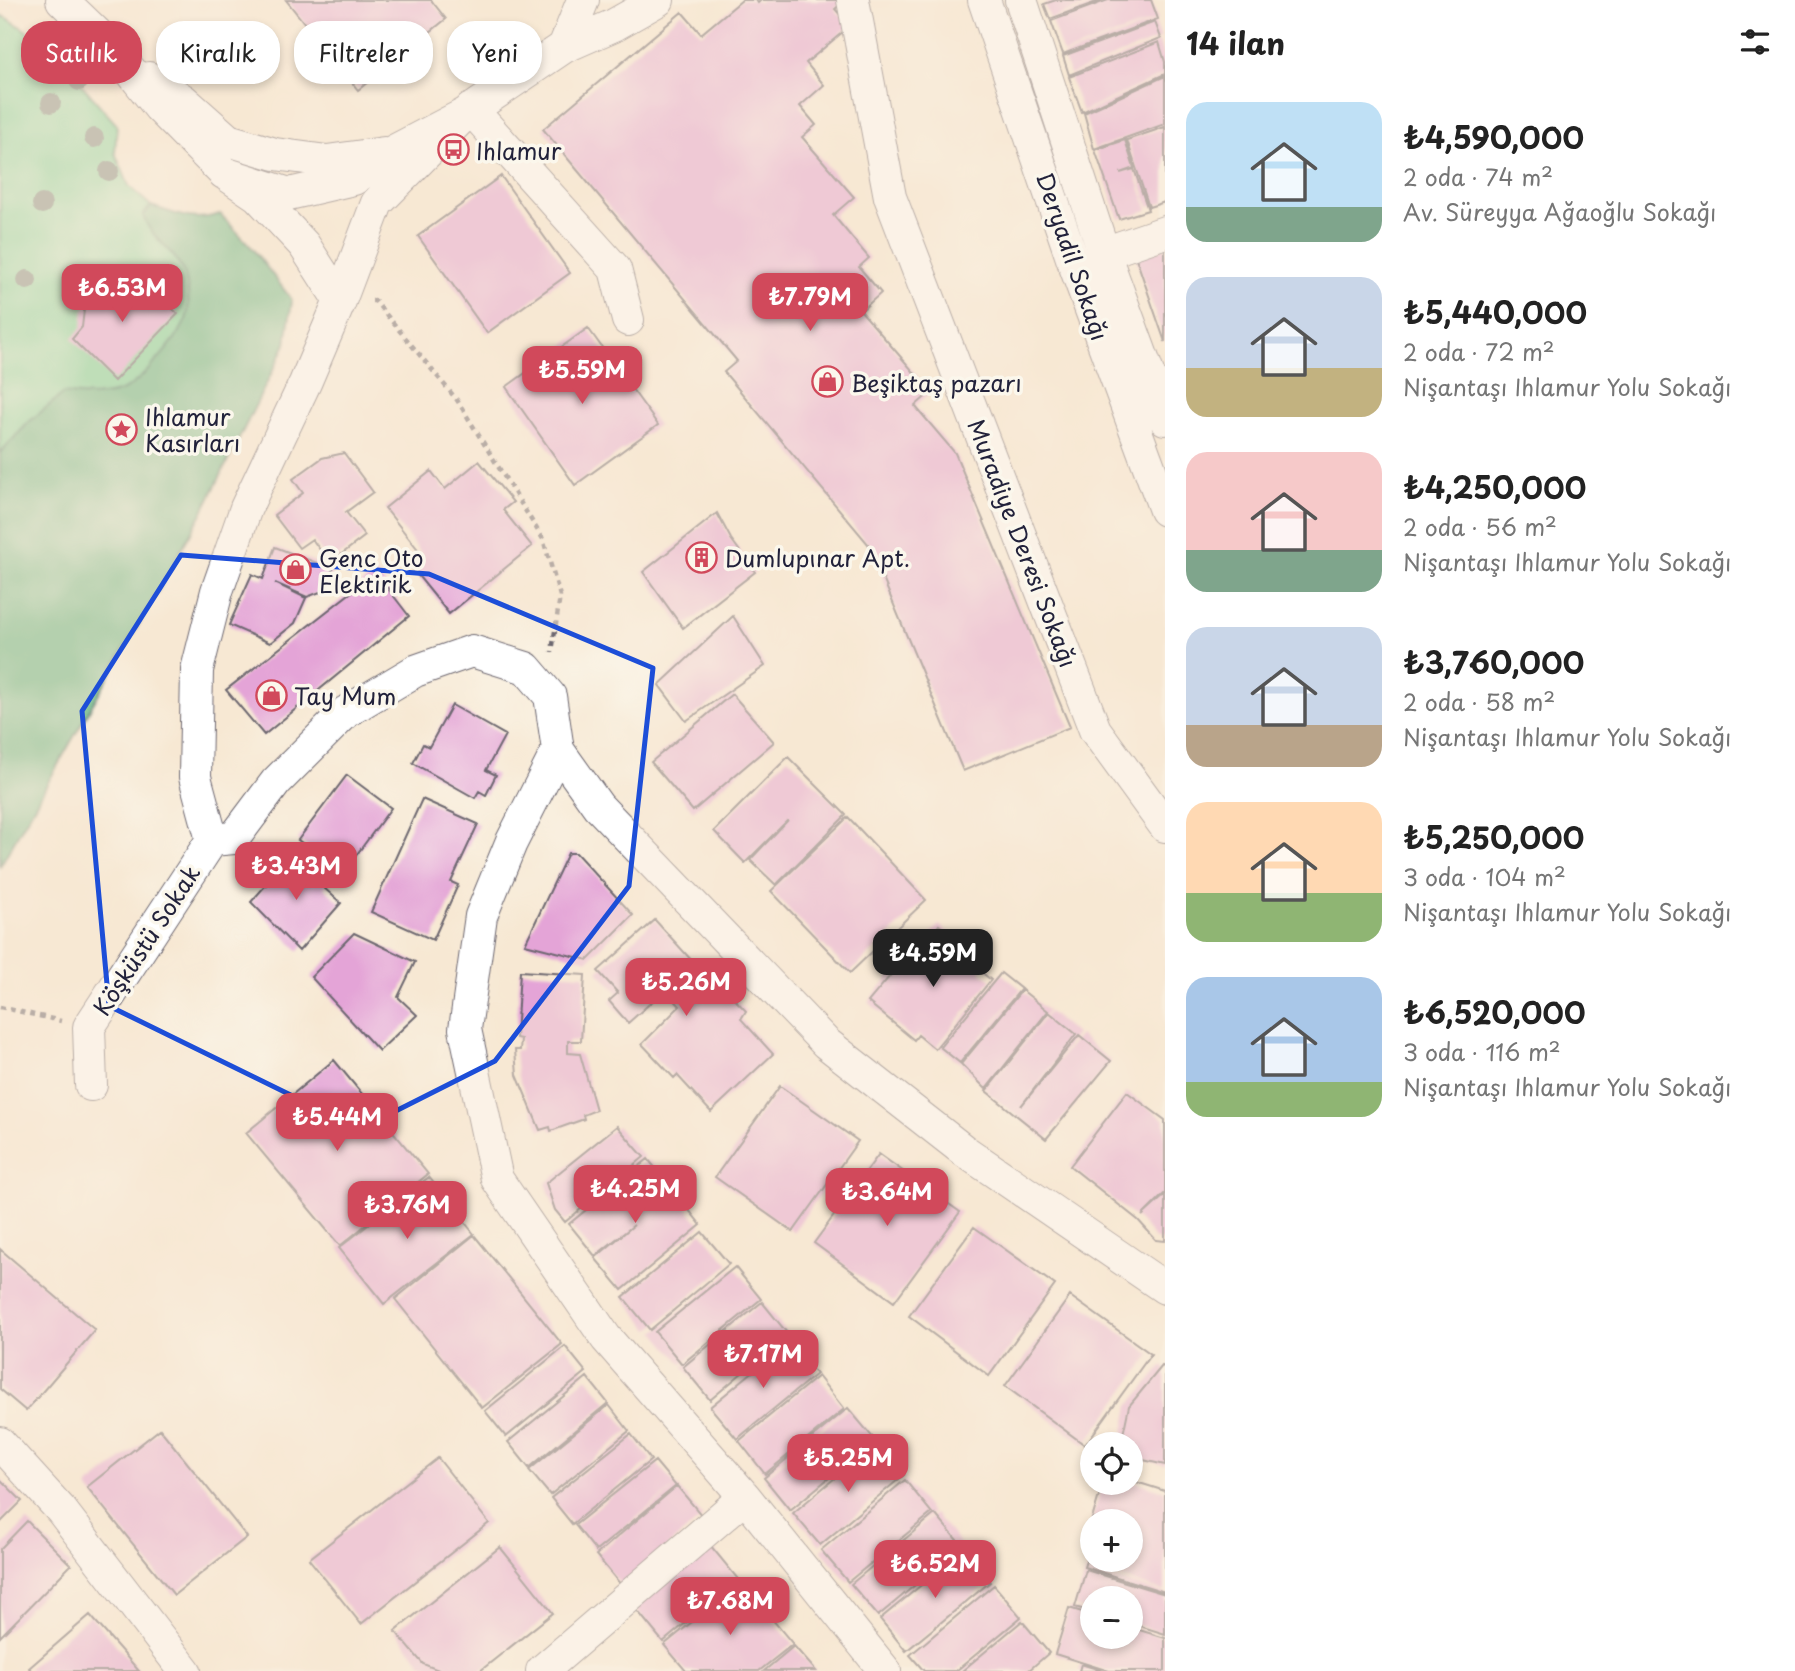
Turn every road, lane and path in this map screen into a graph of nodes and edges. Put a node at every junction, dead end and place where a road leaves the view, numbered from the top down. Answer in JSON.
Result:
{"nodes":[{"id":1,"x":62,"y":0,"type":"edge"},
{"id":2,"x":583,"y":0,"type":"edge"},
{"id":3,"x":658,"y":0,"type":"edge"},
{"id":4,"x":853,"y":0,"type":"edge"},
{"id":5,"x":985,"y":0,"type":"edge"},
{"id":6,"x":1021,"y":0,"type":"edge"},
{"id":7,"x":83,"y":21,"type":"edge"},
{"id":8,"x":564,"y":47,"type":"junction"},
{"id":9,"x":142,"y":74,"type":"edge"},
{"id":10,"x":141,"y":84,"type":"edge"},
{"id":11,"x":468,"y":111,"type":"junction"},
{"id":12,"x":392,"y":152,"type":"junction"},
{"id":13,"x":224,"y":173,"type":"junction"},
{"id":14,"x":1165,"y":232,"type":"edge"},
{"id":15,"x":1104,"y":253,"type":"junction"},
{"id":16,"x":340,"y":301,"type":"junction"},
{"id":17,"x":375,"y":301,"type":"dead end"},
{"id":18,"x":628,"y":320,"type":"dead end"},
{"id":19,"x":1165,"y":419,"type":"edge"},
{"id":20,"x":1165,"y":510,"type":"edge"},
{"id":21,"x":552,"y":653,"type":"dead end"},
{"id":22,"x":558,"y":750,"type":"junction"},
{"id":23,"x":1165,"y":826,"type":"edge"},
{"id":24,"x":212,"y":840,"type":"junction"},
{"id":25,"x":0,"y":1007,"type":"edge"},
{"id":26,"x":89,"y":1027,"type":"junction"},
{"id":27,"x":91,"y":1085,"type":"dead end"},
{"id":28,"x":1165,"y":1288,"type":"edge"},
{"id":29,"x":0,"y":1443,"type":"edge"},
{"id":30,"x":745,"y":1497,"type":"junction"},
{"id":31,"x":185,"y":1671,"type":"edge"},
{"id":32,"x":542,"y":1671,"type":"edge"},
{"id":33,"x":886,"y":1671,"type":"edge"}],
"edges":[{"from":1,"to":7,"type":"street"},
{"from":2,"to":8,"type":"street"},
{"from":3,"to":8,"type":"street"},
{"from":4,"to":23,"type":"street","name":"Muradiye Deresi Sokağı"},
{"from":5,"to":20,"type":"street","name":"Deryadil Sokağı"},
{"from":6,"to":15,"type":"street","name":"Deryadil Sokağı"},
{"from":8,"to":11,"type":"street"},
{"from":9,"to":12,"type":"street"},
{"from":10,"to":13,"type":"street"},
{"from":11,"to":12,"type":"street"},
{"from":11,"to":16,"type":"street"},
{"from":11,"to":18,"type":"street"},
{"from":12,"to":13,"type":"street"},
{"from":13,"to":16,"type":"street"},
{"from":14,"to":15,"type":"street"},
{"from":15,"to":19,"type":"street","name":"Deryadil Sokağı"},
{"from":16,"to":24,"type":"street"},
{"from":17,"to":21,"type":"path"},
{"from":22,"to":24,"type":"street"},
{"from":22,"to":28,"type":"street"},
{"from":22,"to":30,"type":"street"},
{"from":24,"to":26,"type":"street","name":"Köşküstü Sokak"},
{"from":25,"to":26,"type":"path"},
{"from":26,"to":27,"type":"street","name":"Köşküstü Sokak"},
{"from":29,"to":31,"type":"street"},
{"from":30,"to":32,"type":"street"},
{"from":30,"to":33,"type":"street"}]}
